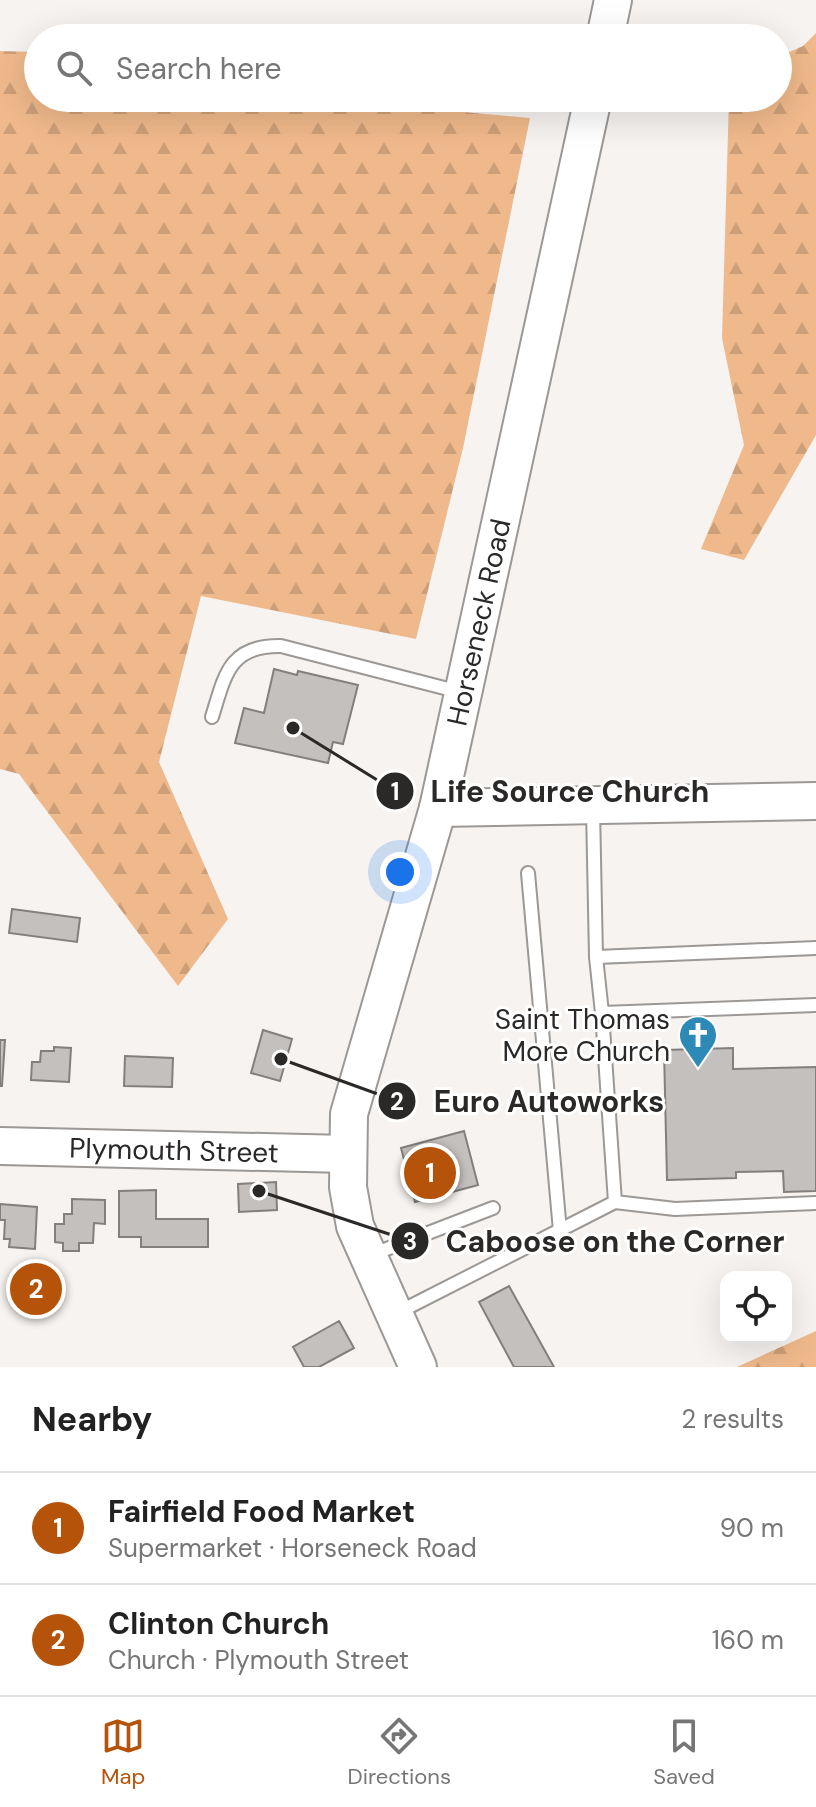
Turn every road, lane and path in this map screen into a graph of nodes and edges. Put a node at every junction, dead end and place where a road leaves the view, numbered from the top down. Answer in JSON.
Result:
{"nodes":[{"id":1,"x":613,"y":0,"type":"edge"},
{"id":2,"x":608,"y":24,"type":"edge"},
{"id":3,"x":590,"y":112,"type":"edge"},
{"id":4,"x":463,"y":693,"type":"junction"},
{"id":5,"x":212,"y":717,"type":"dead end"},
{"id":6,"x":816,"y":801,"type":"edge"},
{"id":7,"x":593,"y":805,"type":"junction"},
{"id":8,"x":438,"y":808,"type":"junction"},
{"id":9,"x":528,"y":873,"type":"dead end"},
{"id":10,"x":816,"y":948,"type":"edge"},
{"id":11,"x":596,"y":957,"type":"junction"},
{"id":12,"x":816,"y":1005,"type":"edge"},
{"id":13,"x":602,"y":1013,"type":"junction"},
{"id":14,"x":0,"y":1146,"type":"edge"},
{"id":15,"x":347,"y":1154,"type":"junction"},
{"id":16,"x":615,"y":1202,"type":"junction"},
{"id":17,"x":816,"y":1203,"type":"edge"},
{"id":18,"x":493,"y":1208,"type":"dead end"},
{"id":19,"x":560,"y":1231,"type":"junction"},
{"id":20,"x":368,"y":1256,"type":"junction"},
{"id":21,"x":394,"y":1315,"type":"junction"},
{"id":22,"x":418,"y":1367,"type":"edge"}],
"edges":[{"from":1,"to":2,"type":"street"},
{"from":3,"to":4,"type":"street","name":"Horseneck Road"},
{"from":4,"to":5,"type":"lane"},
{"from":4,"to":8,"type":"street","name":"Horseneck Road"},
{"from":6,"to":7,"type":"street"},
{"from":7,"to":8,"type":"street"},
{"from":7,"to":11,"type":"lane"},
{"from":8,"to":15,"type":"street","name":"Horseneck Road"},
{"from":9,"to":19,"type":"lane"},
{"from":10,"to":11,"type":"lane"},
{"from":11,"to":13,"type":"lane"},
{"from":12,"to":13,"type":"lane"},
{"from":13,"to":16,"type":"lane"},
{"from":14,"to":15,"type":"street","name":"Plymouth Street"},
{"from":15,"to":20,"type":"street","name":"Horseneck Road"},
{"from":16,"to":17,"type":"lane"},
{"from":16,"to":19,"type":"lane"},
{"from":18,"to":20,"type":"lane"},
{"from":19,"to":21,"type":"lane"},
{"from":20,"to":21,"type":"street","name":"Horseneck Road"},
{"from":21,"to":22,"type":"street","name":"Horseneck Road"}]}
